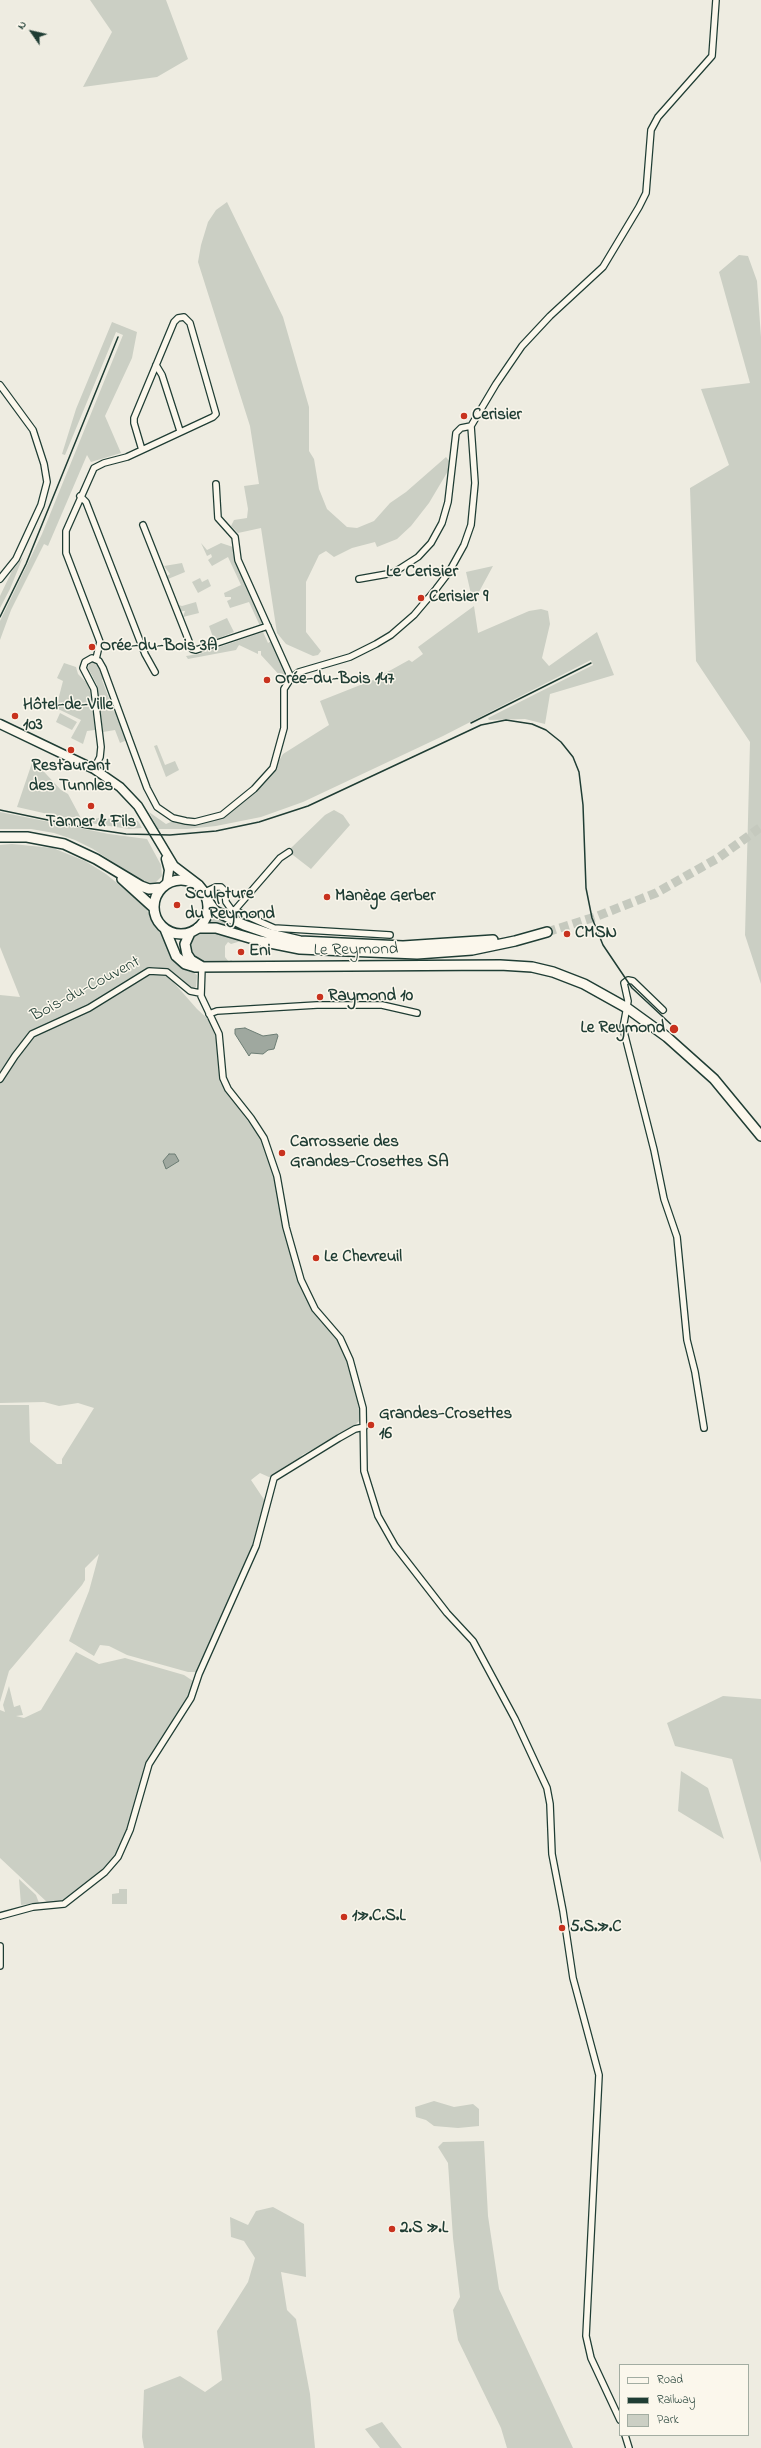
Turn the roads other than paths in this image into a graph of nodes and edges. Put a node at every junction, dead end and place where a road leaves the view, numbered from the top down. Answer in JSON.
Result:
{"nodes":[{"id":1,"x":716,"y":0,"type":"edge"},
{"id":2,"x":156,"y":365,"type":"junction"},
{"id":3,"x":0,"y":385,"type":"edge"},
{"id":4,"x":471,"y":426,"type":"junction"},
{"id":5,"x":180,"y":431,"type":"junction"},
{"id":6,"x":142,"y":450,"type":"junction"},
{"id":7,"x":216,"y":484,"type":"dead end"},
{"id":8,"x":80,"y":496,"type":"junction"},
{"id":9,"x":143,"y":525,"type":"dead end"},
{"id":10,"x":0,"y":579,"type":"edge"},
{"id":11,"x":359,"y":579,"type":"dead end"},
{"id":12,"x":268,"y":626,"type":"junction"},
{"id":13,"x":96,"y":659,"type":"junction"},
{"id":14,"x":155,"y":672,"type":"dead end"},
{"id":15,"x":290,"y":678,"type":"junction"},
{"id":16,"x":0,"y":724,"type":"edge"},
{"id":17,"x":94,"y":769,"type":"junction"},
{"id":18,"x":0,"y":837,"type":"edge"},
{"id":19,"x":289,"y":852,"type":"dead end"},
{"id":20,"x":165,"y":855,"type":"junction"},
{"id":21,"x":110,"y":867,"type":"junction"},
{"id":22,"x":164,"y":885,"type":"junction"},
{"id":23,"x":205,"y":894,"type":"junction"},
{"id":24,"x":154,"y":908,"type":"junction"},
{"id":25,"x":234,"y":911,"type":"junction"},
{"id":26,"x":166,"y":929,"type":"junction"},
{"id":27,"x":194,"y":930,"type":"junction"},
{"id":28,"x":390,"y":935,"type":"dead end"},
{"id":29,"x":202,"y":967,"type":"junction"},
{"id":30,"x":200,"y":993,"type":"junction"},
{"id":31,"x":627,"y":1008,"type":"junction"},
{"id":32,"x":664,"y":1010,"type":"dead end"},
{"id":33,"x":417,"y":1013,"type":"dead end"},
{"id":34,"x":209,"y":1014,"type":"junction"},
{"id":35,"x":0,"y":1079,"type":"edge"},
{"id":36,"x":761,"y":1136,"type":"edge"},
{"id":37,"x":364,"y":1427,"type":"junction"},
{"id":38,"x":704,"y":1428,"type":"dead end"},
{"id":39,"x":0,"y":1916,"type":"edge"},
{"id":40,"x":0,"y":1946,"type":"edge"},
{"id":41,"x":0,"y":1966,"type":"edge"},
{"id":42,"x":619,"y":2418,"type":"edge"},
{"id":43,"x":625,"y":2436,"type":"edge"},
{"id":44,"x":629,"y":2448,"type":"edge"}],
"edges":[{"from":1,"to":4,"type":"street"},
{"from":2,"to":5,"type":"street"},
{"from":2,"to":5,"type":"street"},
{"from":2,"to":6,"type":"street"},
{"from":3,"to":10,"type":"street"},
{"from":4,"to":11,"type":"street"},
{"from":4,"to":15,"type":"street"},
{"from":5,"to":6,"type":"street"},
{"from":6,"to":8,"type":"street"},
{"from":7,"to":12,"type":"street"},
{"from":8,"to":13,"type":"street"},
{"from":8,"to":14,"type":"street"},
{"from":9,"to":12,"type":"street"},
{"from":12,"to":15,"type":"street"},
{"from":13,"to":15,"type":"street"},
{"from":13,"to":17,"type":"street"},
{"from":16,"to":17,"type":"main road"},
{"from":17,"to":20,"type":"main road"},
{"from":18,"to":21,"type":"main road"},
{"from":19,"to":25,"type":"street"},
{"from":20,"to":22,"type":"main road"},
{"from":20,"to":23,"type":"main road"},
{"from":21,"to":22,"type":"main road"},
{"from":21,"to":24,"type":"main road"},
{"from":22,"to":23,"type":"main road"},
{"from":22,"to":24,"type":"main road"},
{"from":23,"to":25,"type":"street"},
{"from":23,"to":27,"type":"main road"},
{"from":23,"to":27,"type":"main road"},
{"from":24,"to":26,"type":"main road"},
{"from":25,"to":28,"type":"street"},
{"from":26,"to":27,"type":"main road"},
{"from":26,"to":29,"type":"main road","name":"Le Reymond"},
{"from":27,"to":29,"type":"main road"},
{"from":29,"to":30,"type":"street"},
{"from":29,"to":31,"type":"main road","name":"Le Reymond"},
{"from":30,"to":34,"type":"street"},
{"from":30,"to":35,"type":"street","name":"Bois-du-Couvent"},
{"from":31,"to":32,"type":"street"},
{"from":31,"to":36,"type":"main road","name":"Le Reymond"},
{"from":31,"to":38,"type":"street"},
{"from":33,"to":34,"type":"street"},
{"from":34,"to":37,"type":"street"},
{"from":37,"to":39,"type":"street"},
{"from":37,"to":42,"type":"street"},
{"from":40,"to":41,"type":"street"},
{"from":43,"to":44,"type":"street"}]}
